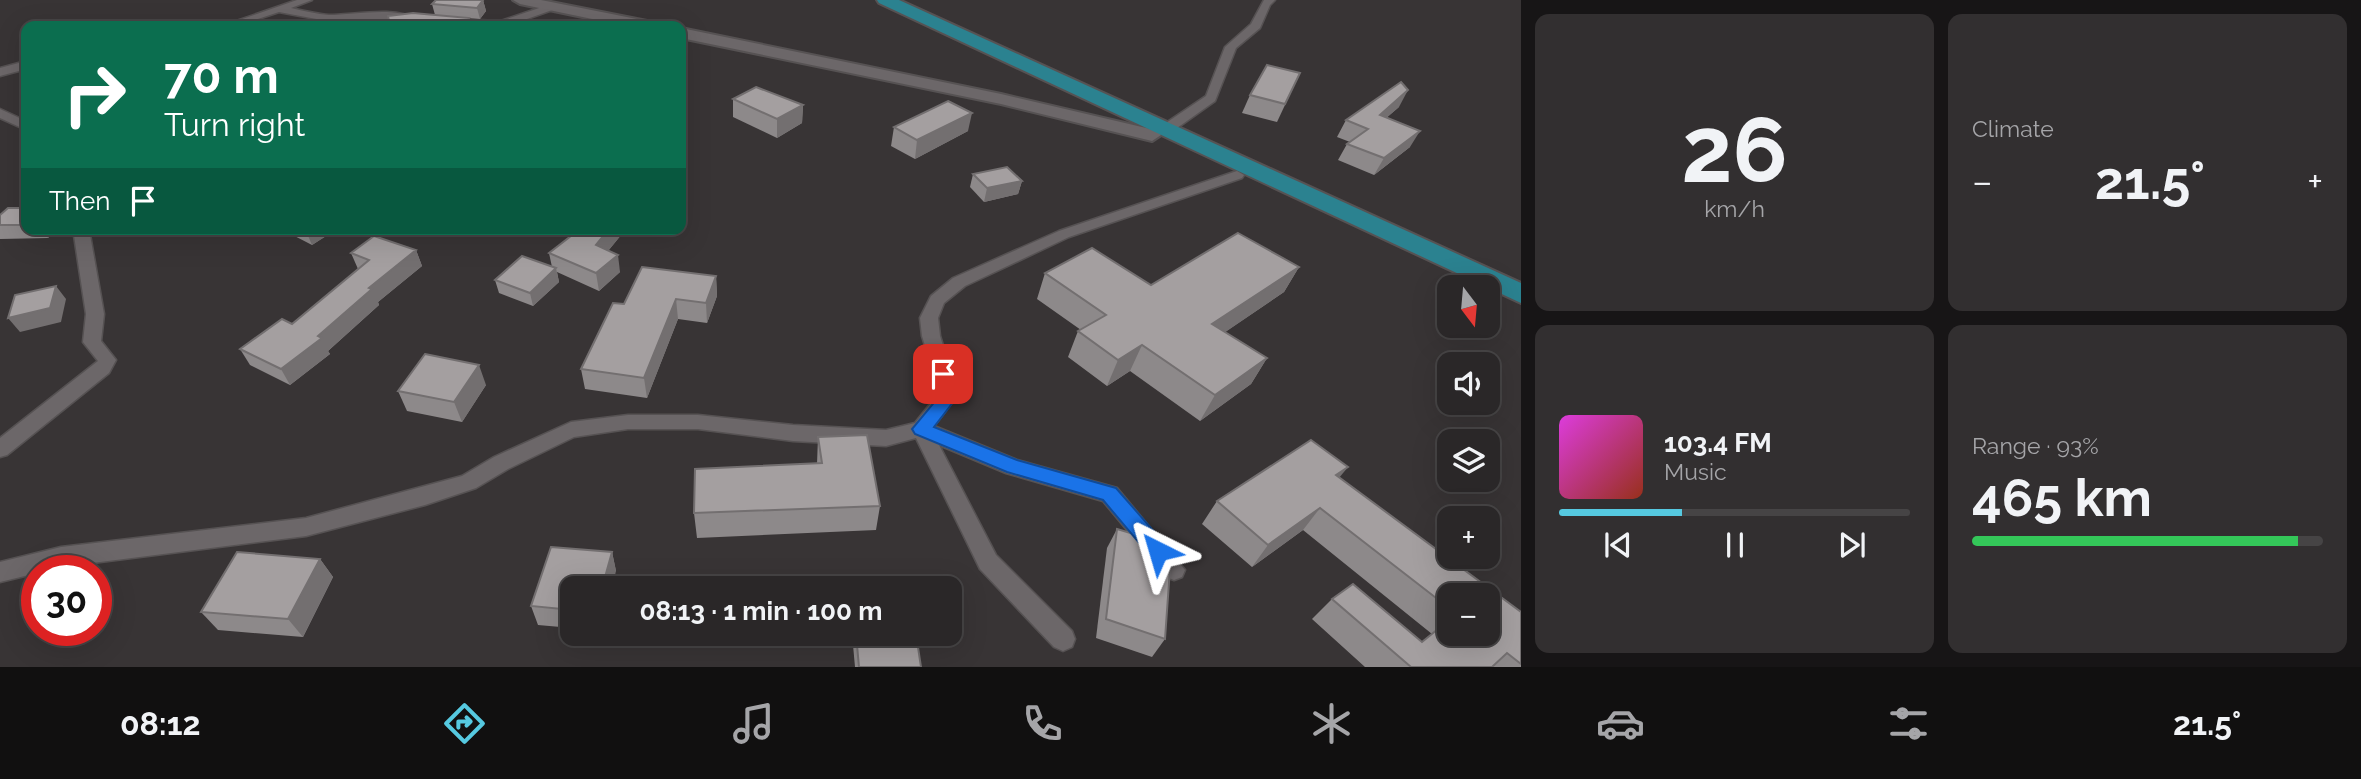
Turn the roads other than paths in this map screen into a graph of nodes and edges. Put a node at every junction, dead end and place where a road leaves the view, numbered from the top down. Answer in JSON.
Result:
{"nodes":[{"id":1,"x":307,"y":0,"type":"edge"},
{"id":2,"x":520,"y":0,"type":"edge"},
{"id":3,"x":866,"y":0,"type":"edge"},
{"id":4,"x":885,"y":0,"type":"edge"},
{"id":5,"x":1264,"y":2,"type":"edge"},
{"id":6,"x":551,"y":6,"type":"junction"},
{"id":7,"x":282,"y":10,"type":"junction"},
{"id":8,"x":421,"y":19,"type":"edge"},
{"id":9,"x":434,"y":20,"type":"edge"},
{"id":10,"x":245,"y":21,"type":"edge"},
{"id":11,"x":444,"y":21,"type":"edge"},
{"id":12,"x":520,"y":21,"type":"edge"},
{"id":13,"x":623,"y":21,"type":"edge"},
{"id":14,"x":686,"y":34,"type":"edge"},
{"id":15,"x":1004,"y":60,"type":"junction"},
{"id":16,"x":21,"y":66,"type":"edge"},
{"id":17,"x":0,"y":72,"type":"edge"},
{"id":18,"x":0,"y":113,"type":"edge"},
{"id":19,"x":21,"y":124,"type":"edge"},
{"id":20,"x":1158,"y":132,"type":"junction"},
{"id":21,"x":1237,"y":175,"type":"junction"},
{"id":22,"x":82,"y":235,"type":"edge"},
{"id":23,"x":1449,"y":275,"type":"edge"},
{"id":24,"x":1521,"y":294,"type":"edge"},
{"id":25,"x":1500,"y":300,"type":"edge"},
{"id":26,"x":1521,"y":310,"type":"edge"},
{"id":27,"x":921,"y":429,"type":"junction"},
{"id":28,"x":0,"y":450,"type":"edge"},
{"id":29,"x":1174,"y":570,"type":"edge"},
{"id":30,"x":0,"y":572,"type":"edge"},
{"id":31,"x":1063,"y":639,"type":"dead end"}],
"edges":[{"from":1,"to":7,"type":"street"},
{"from":2,"to":6,"type":"main road"},
{"from":3,"to":15,"type":"main road"},
{"from":4,"to":15,"type":"main road"},
{"from":5,"to":20,"type":"street"},
{"from":6,"to":12,"type":"street"},
{"from":6,"to":13,"type":"main road"},
{"from":7,"to":8,"type":"street"},
{"from":7,"to":10,"type":"street"},
{"from":9,"to":11,"type":"street"},
{"from":14,"to":20,"type":"main road"},
{"from":15,"to":20,"type":"main road"},
{"from":16,"to":17,"type":"street"},
{"from":18,"to":19,"type":"street"},
{"from":20,"to":21,"type":"main road"},
{"from":20,"to":24,"type":"main road"},
{"from":21,"to":23,"type":"main road"},
{"from":21,"to":27,"type":"street"},
{"from":22,"to":28,"type":"street"},
{"from":25,"to":26,"type":"main road"},
{"from":27,"to":29,"type":"street"},
{"from":27,"to":30,"type":"street"},
{"from":27,"to":31,"type":"street"}]}
